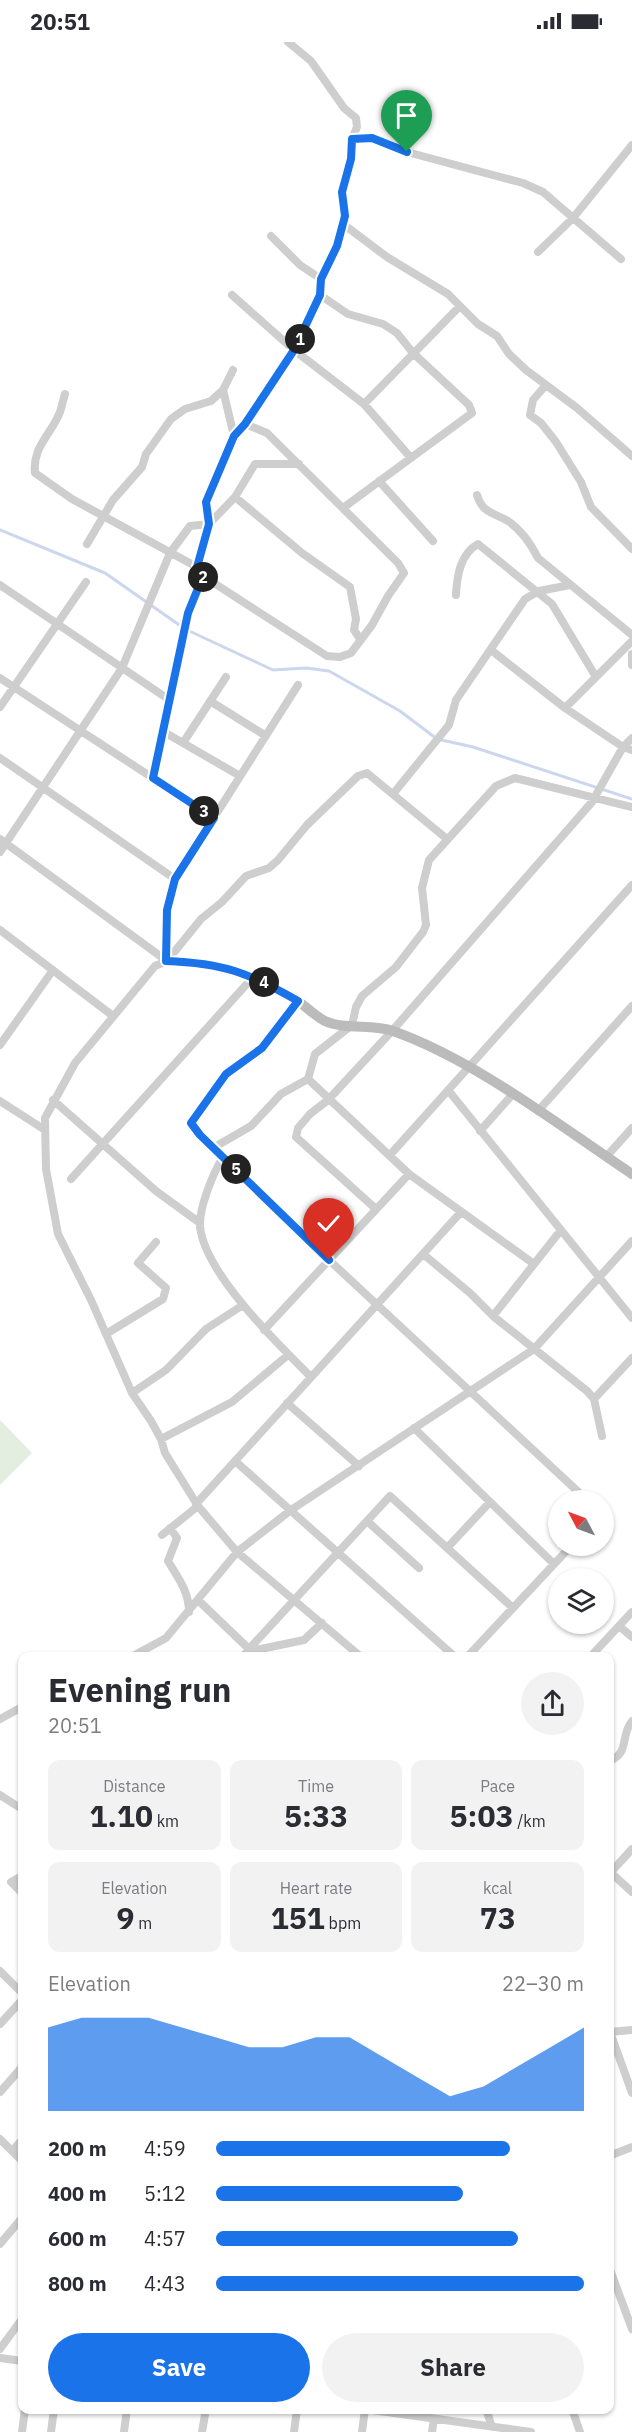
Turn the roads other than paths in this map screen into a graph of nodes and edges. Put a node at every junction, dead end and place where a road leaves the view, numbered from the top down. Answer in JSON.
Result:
{"nodes":[{"id":1,"x":288,"y":42,"type":"edge"},
{"id":2,"x":352,"y":139,"type":"junction"},
{"id":3,"x":632,"y":144,"type":"edge"},
{"id":4,"x":573,"y":218,"type":"junction"},
{"id":5,"x":343,"y":224,"type":"junction"},
{"id":6,"x":271,"y":236,"type":"dead end"},
{"id":7,"x":538,"y":252,"type":"dead end"},
{"id":8,"x":621,"y":259,"type":"dead end"},
{"id":9,"x":321,"y":279,"type":"junction"},
{"id":10,"x":232,"y":295,"type":"dead end"},
{"id":11,"x":320,"y":295,"type":"junction"},
{"id":12,"x":459,"y":307,"type":"junction"},
{"id":13,"x":294,"y":350,"type":"junction"},
{"id":14,"x":413,"y":353,"type":"junction"},
{"id":15,"x":233,"y":370,"type":"dead end"},
{"id":16,"x":546,"y":385,"type":"junction"},
{"id":17,"x":223,"y":390,"type":"junction"},
{"id":18,"x":65,"y":394,"type":"dead end"},
{"id":19,"x":364,"y":404,"type":"junction"},
{"id":20,"x":245,"y":424,"type":"junction"},
{"id":21,"x":234,"y":436,"type":"junction"},
{"id":22,"x":632,"y":456,"type":"edge"},
{"id":23,"x":411,"y":458,"type":"junction"},
{"id":24,"x":298,"y":464,"type":"junction"},
{"id":25,"x":379,"y":482,"type":"junction"},
{"id":26,"x":477,"y":495,"type":"dead end"},
{"id":27,"x":235,"y":497,"type":"junction"},
{"id":28,"x":343,"y":508,"type":"junction"},
{"id":29,"x":104,"y":517,"type":"junction"},
{"id":30,"x":209,"y":524,"type":"junction"},
{"id":31,"x":433,"y":542,"type":"dead end"},
{"id":32,"x":87,"y":544,"type":"dead end"},
{"id":33,"x":632,"y":549,"type":"edge"},
{"id":34,"x":170,"y":553,"type":"junction"},
{"id":35,"x":197,"y":567,"type":"junction"},
{"id":36,"x":203,"y":576,"type":"junction"},
{"id":37,"x":86,"y":582,"type":"dead end"},
{"id":38,"x":0,"y":585,"type":"edge"},
{"id":39,"x":570,"y":585,"type":"junction"},
{"id":40,"x":539,"y":591,"type":"junction"},
{"id":41,"x":456,"y":595,"type":"dead end"},
{"id":42,"x":57,"y":624,"type":"junction"},
{"id":43,"x":632,"y":635,"type":"edge"},
{"id":44,"x":360,"y":639,"type":"junction"},
{"id":45,"x":632,"y":641,"type":"edge"},
{"id":46,"x":491,"y":650,"type":"junction"},
{"id":47,"x":632,"y":654,"type":"edge"},
{"id":48,"x":632,"y":665,"type":"edge"},
{"id":49,"x":122,"y":668,"type":"junction"},
{"id":50,"x":226,"y":677,"type":"dead end"},
{"id":51,"x":596,"y":677,"type":"junction"},
{"id":52,"x":0,"y":678,"type":"edge"},
{"id":53,"x":298,"y":685,"type":"dead end"},
{"id":54,"x":14,"y":687,"type":"junction"},
{"id":55,"x":171,"y":701,"type":"junction"},
{"id":56,"x":210,"y":701,"type":"junction"},
{"id":57,"x":0,"y":706,"type":"edge"},
{"id":58,"x":565,"y":708,"type":"junction"},
{"id":59,"x":81,"y":731,"type":"junction"},
{"id":60,"x":164,"y":732,"type":"junction"},
{"id":61,"x":266,"y":736,"type":"junction"},
{"id":62,"x":632,"y":738,"type":"edge"},
{"id":63,"x":183,"y":743,"type":"junction"},
{"id":64,"x":623,"y":747,"type":"junction"},
{"id":65,"x":632,"y":750,"type":"edge"},
{"id":66,"x":0,"y":758,"type":"edge"},
{"id":67,"x":240,"y":776,"type":"junction"},
{"id":68,"x":153,"y":778,"type":"junction"},
{"id":69,"x":43,"y":787,"type":"junction"},
{"id":70,"x":393,"y":794,"type":"junction"},
{"id":71,"x":594,"y":798,"type":"junction"},
{"id":72,"x":632,"y":807,"type":"edge"},
{"id":73,"x":214,"y":818,"type":"junction"},
{"id":74,"x":447,"y":839,"type":"junction"},
{"id":75,"x":3,"y":841,"type":"edge"},
{"id":76,"x":0,"y":852,"type":"edge"},
{"id":77,"x":175,"y":879,"type":"junction"},
{"id":78,"x":632,"y":885,"type":"edge"},
{"id":79,"x":0,"y":930,"type":"edge"},
{"id":80,"x":166,"y":961,"type":"junction"},
{"id":81,"x":53,"y":970,"type":"junction"},
{"id":82,"x":254,"y":976,"type":"junction"},
{"id":83,"x":298,"y":1001,"type":"junction"},
{"id":84,"x":632,"y":1006,"type":"edge"},
{"id":85,"x":113,"y":1016,"type":"junction"},
{"id":86,"x":352,"y":1025,"type":"junction"},
{"id":87,"x":392,"y":1031,"type":"junction"},
{"id":88,"x":0,"y":1045,"type":"edge"},
{"id":89,"x":468,"y":1068,"type":"junction"},
{"id":90,"x":309,"y":1079,"type":"junction"},
{"id":91,"x":448,"y":1090,"type":"junction"},
{"id":92,"x":513,"y":1094,"type":"junction"},
{"id":93,"x":53,"y":1100,"type":"junction"},
{"id":94,"x":328,"y":1100,"type":"junction"},
{"id":95,"x":0,"y":1101,"type":"edge"},
{"id":96,"x":538,"y":1111,"type":"junction"},
{"id":97,"x":632,"y":1128,"type":"edge"},
{"id":98,"x":45,"y":1130,"type":"junction"},
{"id":99,"x":480,"y":1131,"type":"junction"},
{"id":100,"x":103,"y":1144,"type":"junction"},
{"id":101,"x":213,"y":1148,"type":"junction"},
{"id":102,"x":390,"y":1155,"type":"junction"},
{"id":103,"x":223,"y":1157,"type":"junction"},
{"id":104,"x":606,"y":1157,"type":"junction"},
{"id":105,"x":409,"y":1174,"type":"junction"},
{"id":106,"x":632,"y":1174,"type":"edge"},
{"id":107,"x":71,"y":1179,"type":"dead end"},
{"id":108,"x":376,"y":1209,"type":"junction"},
{"id":109,"x":461,"y":1212,"type":"junction"},
{"id":110,"x":200,"y":1223,"type":"junction"},
{"id":111,"x":561,"y":1230,"type":"junction"},
{"id":112,"x":632,"y":1241,"type":"edge"},
{"id":113,"x":156,"y":1242,"type":"dead end"},
{"id":114,"x":423,"y":1254,"type":"junction"},
{"id":115,"x":329,"y":1260,"type":"junction"},
{"id":116,"x":534,"y":1264,"type":"junction"},
{"id":117,"x":599,"y":1277,"type":"junction"},
{"id":118,"x":377,"y":1304,"type":"junction"},
{"id":119,"x":243,"y":1305,"type":"junction"},
{"id":120,"x":493,"y":1316,"type":"junction"},
{"id":121,"x":632,"y":1318,"type":"edge"},
{"id":122,"x":264,"y":1330,"type":"junction"},
{"id":123,"x":106,"y":1334,"type":"junction"},
{"id":124,"x":534,"y":1349,"type":"junction"},
{"id":125,"x":288,"y":1354,"type":"junction"},
{"id":126,"x":632,"y":1358,"type":"edge"},
{"id":127,"x":311,"y":1377,"type":"junction"},
{"id":128,"x":471,"y":1390,"type":"junction"},
{"id":129,"x":132,"y":1393,"type":"junction"},
{"id":130,"x":594,"y":1399,"type":"junction"},
{"id":131,"x":287,"y":1403,"type":"junction"},
{"id":132,"x":414,"y":1428,"type":"junction"},
{"id":133,"x":602,"y":1436,"type":"dead end"},
{"id":134,"x":161,"y":1439,"type":"junction"},
{"id":135,"x":235,"y":1461,"type":"junction"},
{"id":136,"x":359,"y":1466,"type":"junction"},
{"id":137,"x":576,"y":1490,"type":"edge"},
{"id":138,"x":490,"y":1502,"type":"junction"},
{"id":139,"x":197,"y":1505,"type":"junction"},
{"id":140,"x":291,"y":1510,"type":"junction"},
{"id":141,"x":367,"y":1521,"type":"junction"},
{"id":142,"x":170,"y":1528,"type":"junction"},
{"id":143,"x":162,"y":1535,"type":"dead end"},
{"id":144,"x":447,"y":1548,"type":"junction"},
{"id":145,"x":237,"y":1552,"type":"junction"},
{"id":146,"x":338,"y":1553,"type":"junction"},
{"id":147,"x":562,"y":1556,"type":"edge"},
{"id":148,"x":554,"y":1564,"type":"junction"},
{"id":149,"x":419,"y":1568,"type":"dead end"},
{"id":150,"x":199,"y":1600,"type":"junction"},
{"id":151,"x":295,"y":1600,"type":"junction"},
{"id":152,"x":513,"y":1608,"type":"junction"},
{"id":153,"x":189,"y":1612,"type":"junction"},
{"id":154,"x":632,"y":1612,"type":"edge"},
{"id":155,"x":322,"y":1623,"type":"junction"},
{"id":156,"x":619,"y":1626,"type":"junction"},
{"id":157,"x":632,"y":1637,"type":"edge"},
{"id":158,"x":154,"y":1646,"type":"junction"},
{"id":159,"x":278,"y":1646,"type":"junction"},
{"id":160,"x":249,"y":1649,"type":"junction"},
{"id":161,"x":141,"y":1652,"type":"edge"},
{"id":162,"x":156,"y":1652,"type":"edge"},
{"id":163,"x":246,"y":1652,"type":"edge"},
{"id":164,"x":278,"y":1652,"type":"edge"},
{"id":165,"x":355,"y":1652,"type":"edge"},
{"id":166,"x":449,"y":1652,"type":"edge"},
{"id":167,"x":472,"y":1652,"type":"edge"},
{"id":168,"x":595,"y":1652,"type":"edge"},
{"id":169,"x":18,"y":1709,"type":"edge"},
{"id":170,"x":0,"y":1719,"type":"edge"},
{"id":171,"x":632,"y":1721,"type":"edge"},
{"id":172,"x":614,"y":1758,"type":"edge"},
{"id":173,"x":0,"y":1795,"type":"edge"},
{"id":174,"x":18,"y":1806,"type":"edge"},
{"id":175,"x":632,"y":1849,"type":"edge"},
{"id":176,"x":614,"y":1867,"type":"edge"},
{"id":177,"x":614,"y":1875,"type":"edge"},
{"id":178,"x":18,"y":1878,"type":"edge"},
{"id":179,"x":18,"y":1889,"type":"edge"},
{"id":180,"x":632,"y":1893,"type":"edge"},
{"id":181,"x":0,"y":1971,"type":"edge"},
{"id":182,"x":18,"y":1989,"type":"edge"},
{"id":183,"x":18,"y":2004,"type":"edge"},
{"id":184,"x":0,"y":2024,"type":"edge"},
{"id":185,"x":632,"y":2030,"type":"edge"},
{"id":186,"x":614,"y":2032,"type":"edge"},
{"id":187,"x":614,"y":2045,"type":"edge"},
{"id":188,"x":18,"y":2072,"type":"edge"},
{"id":189,"x":0,"y":2092,"type":"edge"},
{"id":190,"x":632,"y":2093,"type":"edge"},
{"id":191,"x":0,"y":2139,"type":"edge"},
{"id":192,"x":18,"y":2144,"type":"edge"},
{"id":193,"x":632,"y":2147,"type":"edge"},
{"id":194,"x":12,"y":2151,"type":"junction"},
{"id":195,"x":614,"y":2154,"type":"edge"},
{"id":196,"x":18,"y":2157,"type":"edge"},
{"id":197,"x":18,"y":2223,"type":"edge"},
{"id":198,"x":0,"y":2244,"type":"edge"},
{"id":199,"x":614,"y":2280,"type":"edge"},
{"id":200,"x":18,"y":2324,"type":"edge"},
{"id":201,"x":632,"y":2329,"type":"edge"},
{"id":202,"x":0,"y":2349,"type":"edge"},
{"id":203,"x":0,"y":2358,"type":"edge"},
{"id":204,"x":18,"y":2360,"type":"edge"},
{"id":205,"x":24,"y":2414,"type":"edge"},
{"id":206,"x":53,"y":2414,"type":"edge"},
{"id":207,"x":126,"y":2414,"type":"edge"},
{"id":208,"x":205,"y":2414,"type":"edge"},
{"id":209,"x":296,"y":2414,"type":"edge"},
{"id":210,"x":364,"y":2414,"type":"edge"},
{"id":211,"x":415,"y":2414,"type":"edge"},
{"id":212,"x":574,"y":2414,"type":"edge"},
{"id":213,"x":434,"y":2418,"type":"junction"},
{"id":214,"x":493,"y":2428,"type":"edge"},
{"id":215,"x":22,"y":2432,"type":"edge"},
{"id":216,"x":51,"y":2432,"type":"edge"},
{"id":217,"x":124,"y":2432,"type":"edge"},
{"id":218,"x":202,"y":2432,"type":"edge"},
{"id":219,"x":294,"y":2432,"type":"edge"},
{"id":220,"x":362,"y":2432,"type":"edge"},
{"id":221,"x":432,"y":2432,"type":"edge"},
{"id":222,"x":531,"y":2432,"type":"edge"},
{"id":223,"x":580,"y":2432,"type":"edge"}],
"edges":[{"from":1,"to":2,"type":"street"},
{"from":2,"to":4,"type":"street"},
{"from":2,"to":5,"type":"street"},
{"from":3,"to":4,"type":"street"},
{"from":4,"to":7,"type":"street"},
{"from":4,"to":8,"type":"street"},
{"from":5,"to":9,"type":"street"},
{"from":5,"to":12,"type":"street"},
{"from":6,"to":9,"type":"street"},
{"from":9,"to":11,"type":"street"},
{"from":10,"to":13,"type":"street"},
{"from":11,"to":13,"type":"street"},
{"from":11,"to":14,"type":"street"},
{"from":12,"to":14,"type":"street"},
{"from":12,"to":16,"type":"street"},
{"from":13,"to":19,"type":"street"},
{"from":13,"to":20,"type":"street"},
{"from":14,"to":19,"type":"street"},
{"from":14,"to":23,"type":"street"},
{"from":15,"to":17,"type":"street"},
{"from":16,"to":22,"type":"street"},
{"from":16,"to":33,"type":"street"},
{"from":17,"to":21,"type":"street"},
{"from":17,"to":29,"type":"street"},
{"from":18,"to":29,"type":"street"},
{"from":19,"to":23,"type":"street"},
{"from":20,"to":21,"type":"street"},
{"from":20,"to":24,"type":"street"},
{"from":21,"to":30,"type":"street"},
{"from":23,"to":25,"type":"street"},
{"from":24,"to":27,"type":"street"},
{"from":24,"to":28,"type":"street"},
{"from":25,"to":28,"type":"street"},
{"from":25,"to":31,"type":"street"},
{"from":26,"to":39,"type":"street"},
{"from":27,"to":30,"type":"street"},
{"from":27,"to":44,"type":"street"},
{"from":28,"to":44,"type":"street"},
{"from":29,"to":32,"type":"street"},
{"from":29,"to":34,"type":"street"},
{"from":30,"to":34,"type":"street"},
{"from":30,"to":35,"type":"street"},
{"from":34,"to":35,"type":"street"},
{"from":34,"to":49,"type":"street"},
{"from":35,"to":36,"type":"street"},
{"from":36,"to":44,"type":"street"},
{"from":36,"to":55,"type":"street"},
{"from":37,"to":42,"type":"street"},
{"from":38,"to":42,"type":"street"},
{"from":39,"to":40,"type":"street"},
{"from":39,"to":43,"type":"street"},
{"from":40,"to":41,"type":"street"},
{"from":40,"to":46,"type":"street"},
{"from":40,"to":51,"type":"street"},
{"from":42,"to":49,"type":"street"},
{"from":42,"to":54,"type":"street"},
{"from":45,"to":51,"type":"street"},
{"from":46,"to":58,"type":"street"},
{"from":46,"to":70,"type":"street"},
{"from":47,"to":48,"type":"street"},
{"from":49,"to":55,"type":"street"},
{"from":49,"to":59,"type":"street"},
{"from":50,"to":56,"type":"street"},
{"from":51,"to":58,"type":"street"},
{"from":52,"to":54,"type":"street"},
{"from":53,"to":61,"type":"street"},
{"from":54,"to":57,"type":"street"},
{"from":54,"to":59,"type":"street"},
{"from":55,"to":60,"type":"street"},
{"from":56,"to":61,"type":"street"},
{"from":56,"to":63,"type":"street"},
{"from":58,"to":64,"type":"street"},
{"from":59,"to":68,"type":"street"},
{"from":59,"to":69,"type":"street"},
{"from":60,"to":63,"type":"street"},
{"from":60,"to":68,"type":"street"},
{"from":61,"to":67,"type":"street"},
{"from":62,"to":64,"type":"street"},
{"from":63,"to":67,"type":"street"},
{"from":64,"to":65,"type":"street"},
{"from":64,"to":71,"type":"street"},
{"from":66,"to":69,"type":"street"},
{"from":67,"to":73,"type":"street"},
{"from":68,"to":73,"type":"street"},
{"from":69,"to":75,"type":"street"},
{"from":69,"to":77,"type":"street"},
{"from":70,"to":74,"type":"street"},
{"from":70,"to":80,"type":"street"},
{"from":71,"to":72,"type":"street"},
{"from":71,"to":74,"type":"street"},
{"from":71,"to":87,"type":"street"},
{"from":73,"to":77,"type":"street"},
{"from":74,"to":86,"type":"street"},
{"from":75,"to":76,"type":"street"},
{"from":75,"to":80,"type":"street"},
{"from":77,"to":80,"type":"street"},
{"from":78,"to":89,"type":"street"},
{"from":79,"to":81,"type":"street"},
{"from":80,"to":82,"type":"street"},
{"from":80,"to":85,"type":"street"},
{"from":81,"to":85,"type":"street"},
{"from":81,"to":88,"type":"street"},
{"from":82,"to":83,"type":"street"},
{"from":82,"to":100,"type":"street"},
{"from":83,"to":86,"type":"street"},
{"from":83,"to":101,"type":"street"},
{"from":84,"to":96,"type":"street"},
{"from":85,"to":93,"type":"street"},
{"from":86,"to":87,"type":"street"},
{"from":86,"to":90,"type":"street"},
{"from":87,"to":89,"type":"street"},
{"from":87,"to":94,"type":"street"},
{"from":89,"to":91,"type":"street"},
{"from":89,"to":92,"type":"street"},
{"from":90,"to":94,"type":"street"},
{"from":90,"to":101,"type":"street"},
{"from":91,"to":99,"type":"street"},
{"from":91,"to":102,"type":"street"},
{"from":92,"to":96,"type":"street"},
{"from":92,"to":99,"type":"street"},
{"from":93,"to":98,"type":"street"},
{"from":93,"to":100,"type":"street"},
{"from":94,"to":102,"type":"street"},
{"from":94,"to":108,"type":"street"},
{"from":95,"to":98,"type":"street"},
{"from":96,"to":104,"type":"street"},
{"from":97,"to":104,"type":"street"},
{"from":98,"to":123,"type":"street"},
{"from":99,"to":111,"type":"street"},
{"from":100,"to":107,"type":"street"},
{"from":100,"to":110,"type":"street"},
{"from":101,"to":103,"type":"street"},
{"from":102,"to":105,"type":"street"},
{"from":103,"to":110,"type":"street"},
{"from":103,"to":115,"type":"street"},
{"from":104,"to":106,"type":"street"},
{"from":105,"to":108,"type":"street"},
{"from":105,"to":109,"type":"street"},
{"from":108,"to":115,"type":"street"},
{"from":109,"to":114,"type":"street"},
{"from":109,"to":116,"type":"street"},
{"from":110,"to":119,"type":"street"},
{"from":111,"to":116,"type":"street"},
{"from":111,"to":117,"type":"street"},
{"from":112,"to":117,"type":"street"},
{"from":113,"to":123,"type":"street"},
{"from":114,"to":118,"type":"street"},
{"from":114,"to":120,"type":"street"},
{"from":115,"to":118,"type":"street"},
{"from":115,"to":122,"type":"street"},
{"from":116,"to":120,"type":"street"},
{"from":117,"to":121,"type":"street"},
{"from":117,"to":124,"type":"street"},
{"from":118,"to":127,"type":"street"},
{"from":118,"to":128,"type":"street"},
{"from":119,"to":122,"type":"street"},
{"from":119,"to":129,"type":"street"},
{"from":120,"to":124,"type":"street"},
{"from":122,"to":125,"type":"street"},
{"from":123,"to":129,"type":"street"},
{"from":124,"to":128,"type":"street"},
{"from":124,"to":130,"type":"street"},
{"from":125,"to":127,"type":"street"},
{"from":125,"to":134,"type":"street"},
{"from":126,"to":130,"type":"street"},
{"from":127,"to":131,"type":"street"},
{"from":128,"to":132,"type":"street"},
{"from":128,"to":137,"type":"street"},
{"from":129,"to":134,"type":"street"},
{"from":130,"to":133,"type":"street"},
{"from":131,"to":135,"type":"street"},
{"from":131,"to":136,"type":"street"},
{"from":132,"to":136,"type":"street"},
{"from":132,"to":138,"type":"street"},
{"from":134,"to":139,"type":"street"},
{"from":135,"to":139,"type":"street"},
{"from":135,"to":140,"type":"street"},
{"from":136,"to":140,"type":"street"},
{"from":138,"to":144,"type":"street"},
{"from":138,"to":148,"type":"street"},
{"from":139,"to":142,"type":"street"},
{"from":139,"to":145,"type":"street"},
{"from":140,"to":145,"type":"street"},
{"from":140,"to":146,"type":"street"},
{"from":141,"to":144,"type":"street"},
{"from":141,"to":146,"type":"street"},
{"from":141,"to":149,"type":"street"},
{"from":142,"to":143,"type":"street"},
{"from":142,"to":153,"type":"street"},
{"from":144,"to":152,"type":"street"},
{"from":145,"to":150,"type":"street"},
{"from":145,"to":151,"type":"street"},
{"from":146,"to":151,"type":"street"},
{"from":146,"to":166,"type":"street"},
{"from":147,"to":148,"type":"street"},
{"from":148,"to":152,"type":"street"},
{"from":150,"to":153,"type":"street"},
{"from":150,"to":160,"type":"street"},
{"from":151,"to":155,"type":"street"},
{"from":151,"to":160,"type":"street"},
{"from":152,"to":167,"type":"street"},
{"from":153,"to":158,"type":"street"},
{"from":154,"to":156,"type":"street"},
{"from":155,"to":159,"type":"street"},
{"from":155,"to":165,"type":"street"},
{"from":156,"to":157,"type":"street"},
{"from":156,"to":168,"type":"street"},
{"from":158,"to":161,"type":"street"},
{"from":158,"to":162,"type":"street"},
{"from":159,"to":160,"type":"street"},
{"from":159,"to":164,"type":"street"},
{"from":160,"to":163,"type":"street"},
{"from":169,"to":170,"type":"street"},
{"from":171,"to":172,"type":"street"},
{"from":173,"to":174,"type":"street"},
{"from":175,"to":176,"type":"street"},
{"from":177,"to":180,"type":"street"},
{"from":178,"to":179,"type":"street"},
{"from":181,"to":182,"type":"street"},
{"from":183,"to":184,"type":"street"},
{"from":185,"to":186,"type":"street"},
{"from":187,"to":190,"type":"street"},
{"from":188,"to":189,"type":"street"},
{"from":191,"to":194,"type":"street"},
{"from":192,"to":194,"type":"street"},
{"from":193,"to":195,"type":"street"},
{"from":194,"to":196,"type":"street"},
{"from":197,"to":198,"type":"street"},
{"from":199,"to":201,"type":"street"},
{"from":200,"to":202,"type":"street"},
{"from":203,"to":204,"type":"street"},
{"from":205,"to":215,"type":"street"},
{"from":206,"to":216,"type":"street"},
{"from":207,"to":217,"type":"street"},
{"from":208,"to":218,"type":"street"},
{"from":209,"to":219,"type":"street"},
{"from":210,"to":220,"type":"street"},
{"from":211,"to":213,"type":"street"},
{"from":212,"to":223,"type":"street"},
{"from":213,"to":214,"type":"street"},
{"from":213,"to":221,"type":"street"},
{"from":214,"to":222,"type":"street"}]}
